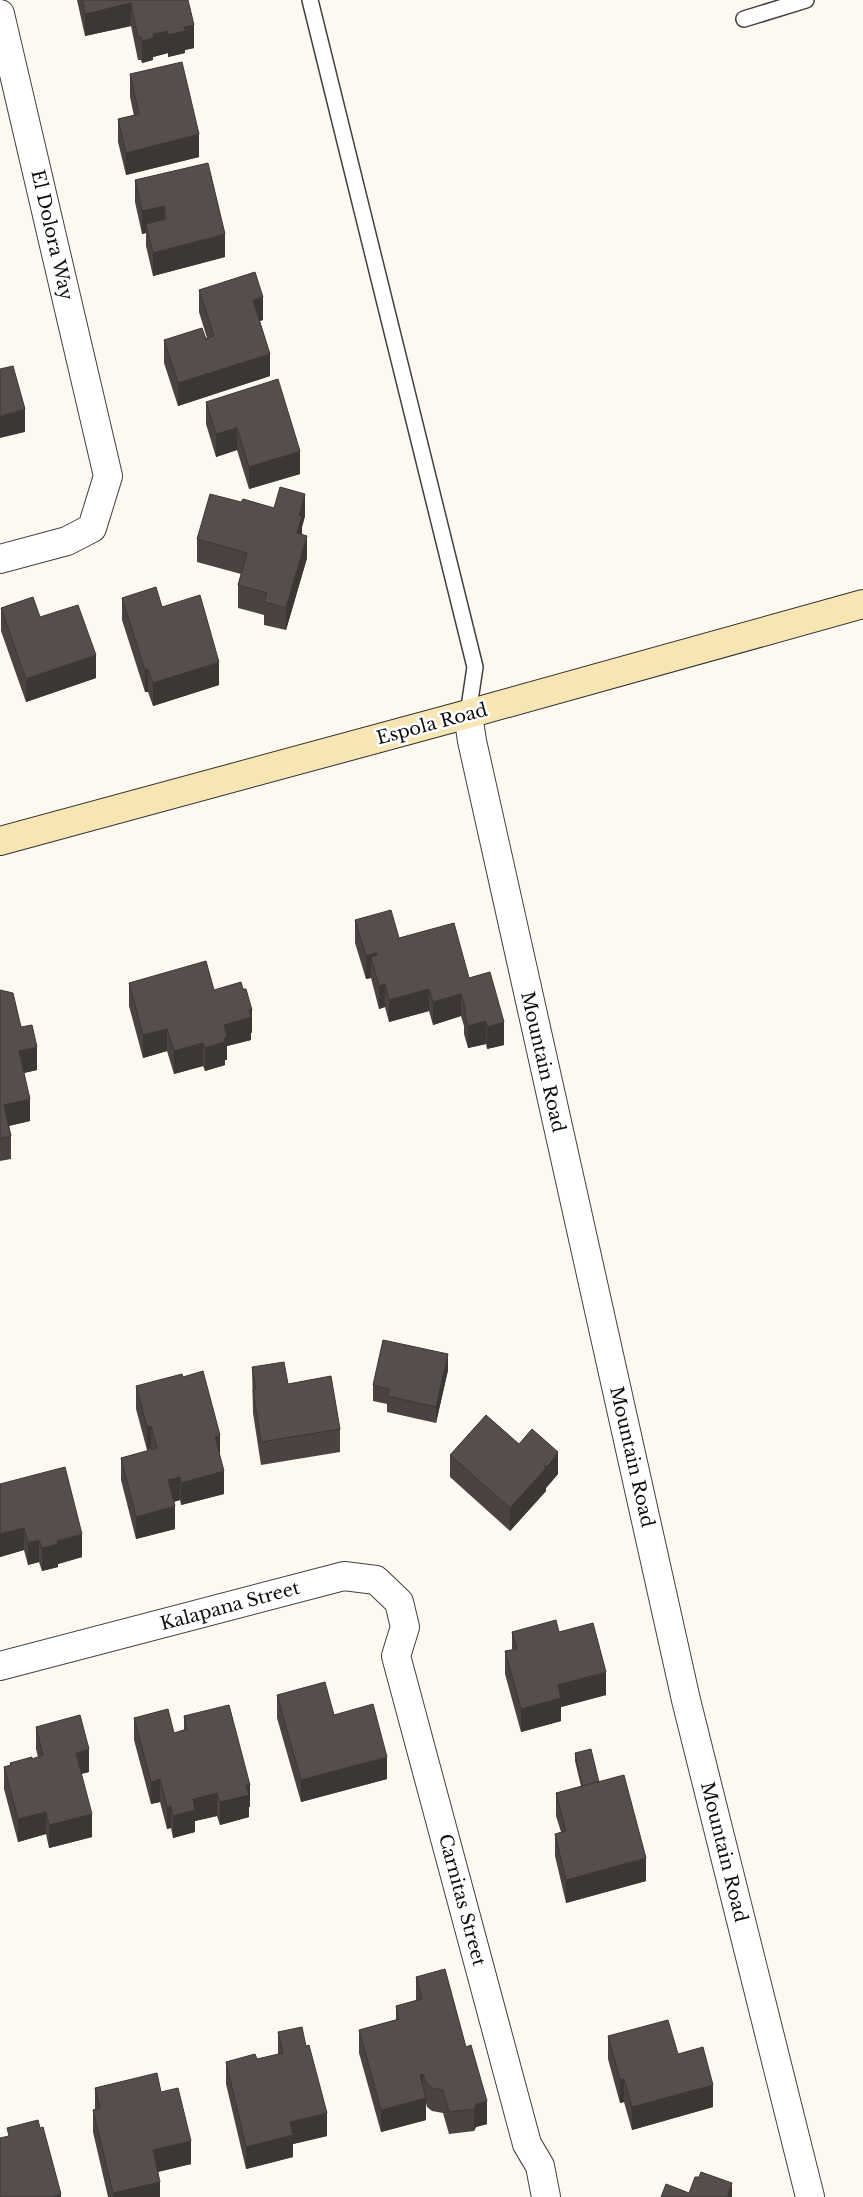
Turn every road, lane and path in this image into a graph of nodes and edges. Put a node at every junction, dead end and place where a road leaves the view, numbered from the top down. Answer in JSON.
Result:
{"nodes":[{"id":1,"x":310,"y":0,"type":"edge"},
{"id":2,"x":806,"y":0,"type":"edge"},
{"id":3,"x":0,"y":14,"type":"edge"},
{"id":4,"x":744,"y":19,"type":"dead end"},
{"id":5,"x":0,"y":559,"type":"edge"},
{"id":6,"x":863,"y":604,"type":"edge"},
{"id":7,"x":468,"y":714,"type":"junction"},
{"id":8,"x":0,"y":841,"type":"edge"},
{"id":9,"x":396,"y":1656,"type":"joint"},
{"id":10,"x":0,"y":1666,"type":"edge"},
{"id":11,"x":546,"y":2197,"type":"edge"},
{"id":12,"x":810,"y":2197,"type":"edge"}],
"edges":[{"from":1,"to":7,"type":"lane"},
{"from":2,"to":4,"type":"lane"},
{"from":3,"to":5,"type":"street","name":"El Dolora Way"},
{"from":6,"to":7,"type":"main road","name":"Espola Road"},
{"from":7,"to":8,"type":"main road","name":"Espola Road"},
{"from":7,"to":12,"type":"street","name":"Mountain Road"},
{"from":9,"to":10,"type":"street","name":"Kalapana Street"},
{"from":9,"to":11,"type":"street","name":"Carnitas Street"}]}
